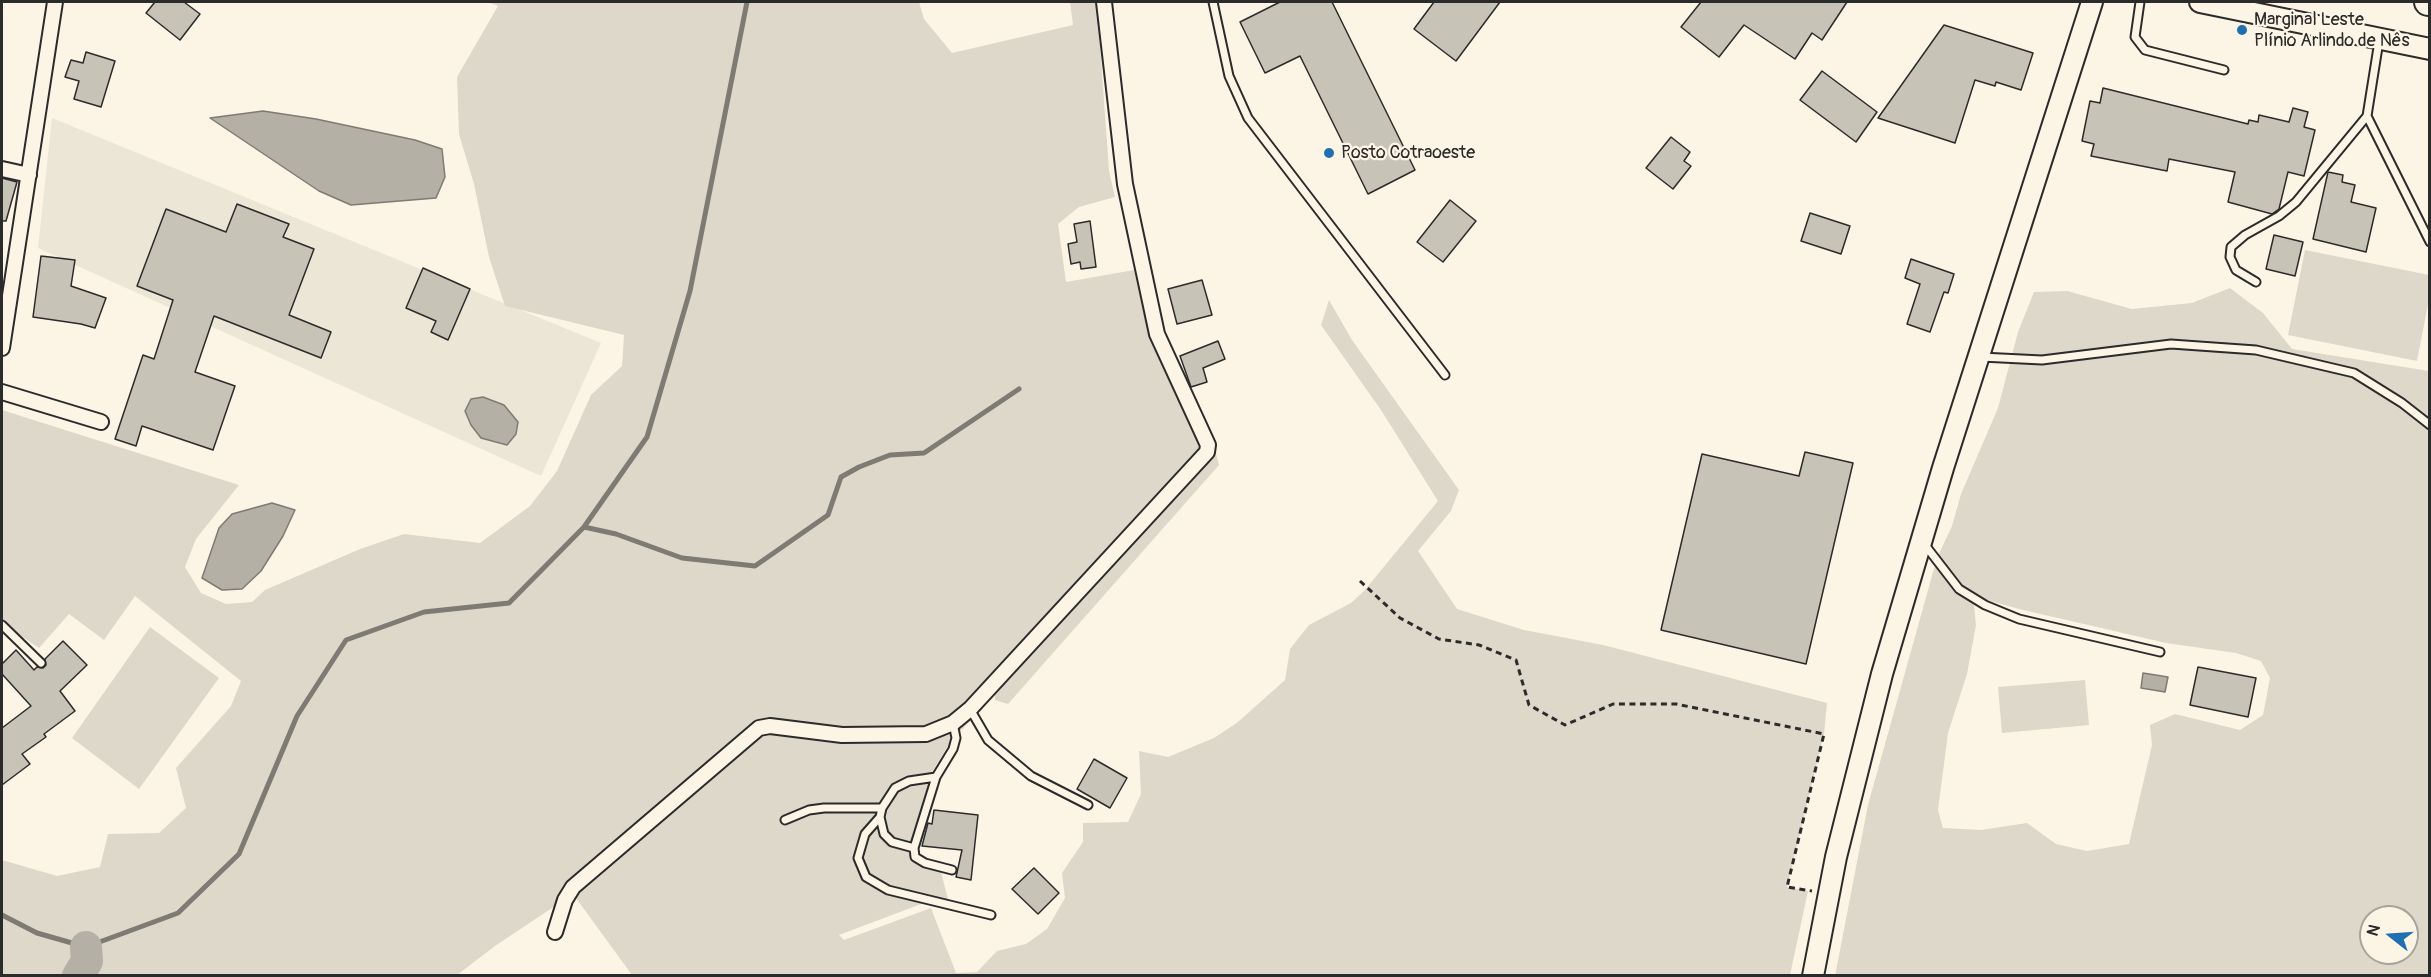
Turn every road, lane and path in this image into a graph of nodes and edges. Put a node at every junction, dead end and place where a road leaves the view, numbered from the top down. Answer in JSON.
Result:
{"nodes":[{"id":1,"x":55,"y":2,"type":"edge"},
{"id":2,"x":1104,"y":2,"type":"edge"},
{"id":3,"x":1213,"y":2,"type":"edge"},
{"id":4,"x":2092,"y":2,"type":"edge"},
{"id":5,"x":2140,"y":2,"type":"edge"},
{"id":6,"x":2200,"y":2,"type":"edge"},
{"id":7,"x":2379,"y":38,"type":"junction"},
{"id":8,"x":2430,"y":49,"type":"edge"},
{"id":9,"x":2224,"y":70,"type":"dead end"},
{"id":10,"x":2367,"y":116,"type":"junction"},
{"id":11,"x":2,"y":169,"type":"edge"},
{"id":12,"x":29,"y":175,"type":"junction"},
{"id":13,"x":2430,"y":242,"type":"edge"},
{"id":14,"x":2256,"y":282,"type":"dead end"},
{"id":15,"x":2,"y":348,"type":"edge"},
{"id":16,"x":1978,"y":357,"type":"junction"},
{"id":17,"x":1445,"y":375,"type":"dead end"},
{"id":18,"x":2,"y":392,"type":"edge"},
{"id":19,"x":101,"y":423,"type":"dead end"},
{"id":20,"x":2430,"y":425,"type":"edge"},
{"id":21,"x":1921,"y":541,"type":"junction"},
{"id":22,"x":1360,"y":581,"type":"dead end"},
{"id":23,"x":2,"y":625,"type":"edge"},
{"id":24,"x":2160,"y":652,"type":"dead end"},
{"id":25,"x":41,"y":663,"type":"dead end"},
{"id":26,"x":970,"y":710,"type":"junction"},
{"id":27,"x":953,"y":723,"type":"junction"},
{"id":28,"x":936,"y":777,"type":"junction"},
{"id":29,"x":1088,"y":805,"type":"dead end"},
{"id":30,"x":882,"y":808,"type":"junction"},
{"id":31,"x":880,"y":817,"type":"junction"},
{"id":32,"x":785,"y":820,"type":"dead end"},
{"id":33,"x":914,"y":848,"type":"junction"},
{"id":34,"x":952,"y":870,"type":"dead end"},
{"id":35,"x":1829,"y":895,"type":"junction"},
{"id":36,"x":991,"y":915,"type":"dead end"},
{"id":37,"x":555,"y":932,"type":"dead end"},
{"id":38,"x":1814,"y":975,"type":"edge"}],
"edges":[{"from":1,"to":12,"type":"street"},
{"from":2,"to":26,"type":"street"},
{"from":3,"to":17,"type":"lane"},
{"from":4,"to":16,"type":"street"},
{"from":5,"to":9,"type":"lane"},
{"from":6,"to":7,"type":"street"},
{"from":7,"to":8,"type":"street"},
{"from":7,"to":10,"type":"lane"},
{"from":10,"to":13,"type":"lane"},
{"from":10,"to":14,"type":"lane"},
{"from":11,"to":12,"type":"street"},
{"from":12,"to":15,"type":"street"},
{"from":16,"to":20,"type":"lane"},
{"from":16,"to":21,"type":"street"},
{"from":18,"to":19,"type":"street"},
{"from":21,"to":24,"type":"lane"},
{"from":21,"to":35,"type":"street"},
{"from":22,"to":35,"type":"path"},
{"from":23,"to":25,"type":"lane"},
{"from":26,"to":27,"type":"street"},
{"from":26,"to":29,"type":"lane"},
{"from":27,"to":28,"type":"lane"},
{"from":27,"to":37,"type":"street"},
{"from":28,"to":30,"type":"lane"},
{"from":28,"to":33,"type":"lane"},
{"from":30,"to":31,"type":"lane"},
{"from":30,"to":32,"type":"lane"},
{"from":31,"to":33,"type":"lane"},
{"from":31,"to":36,"type":"lane"},
{"from":33,"to":34,"type":"lane"},
{"from":35,"to":38,"type":"street"}]}
